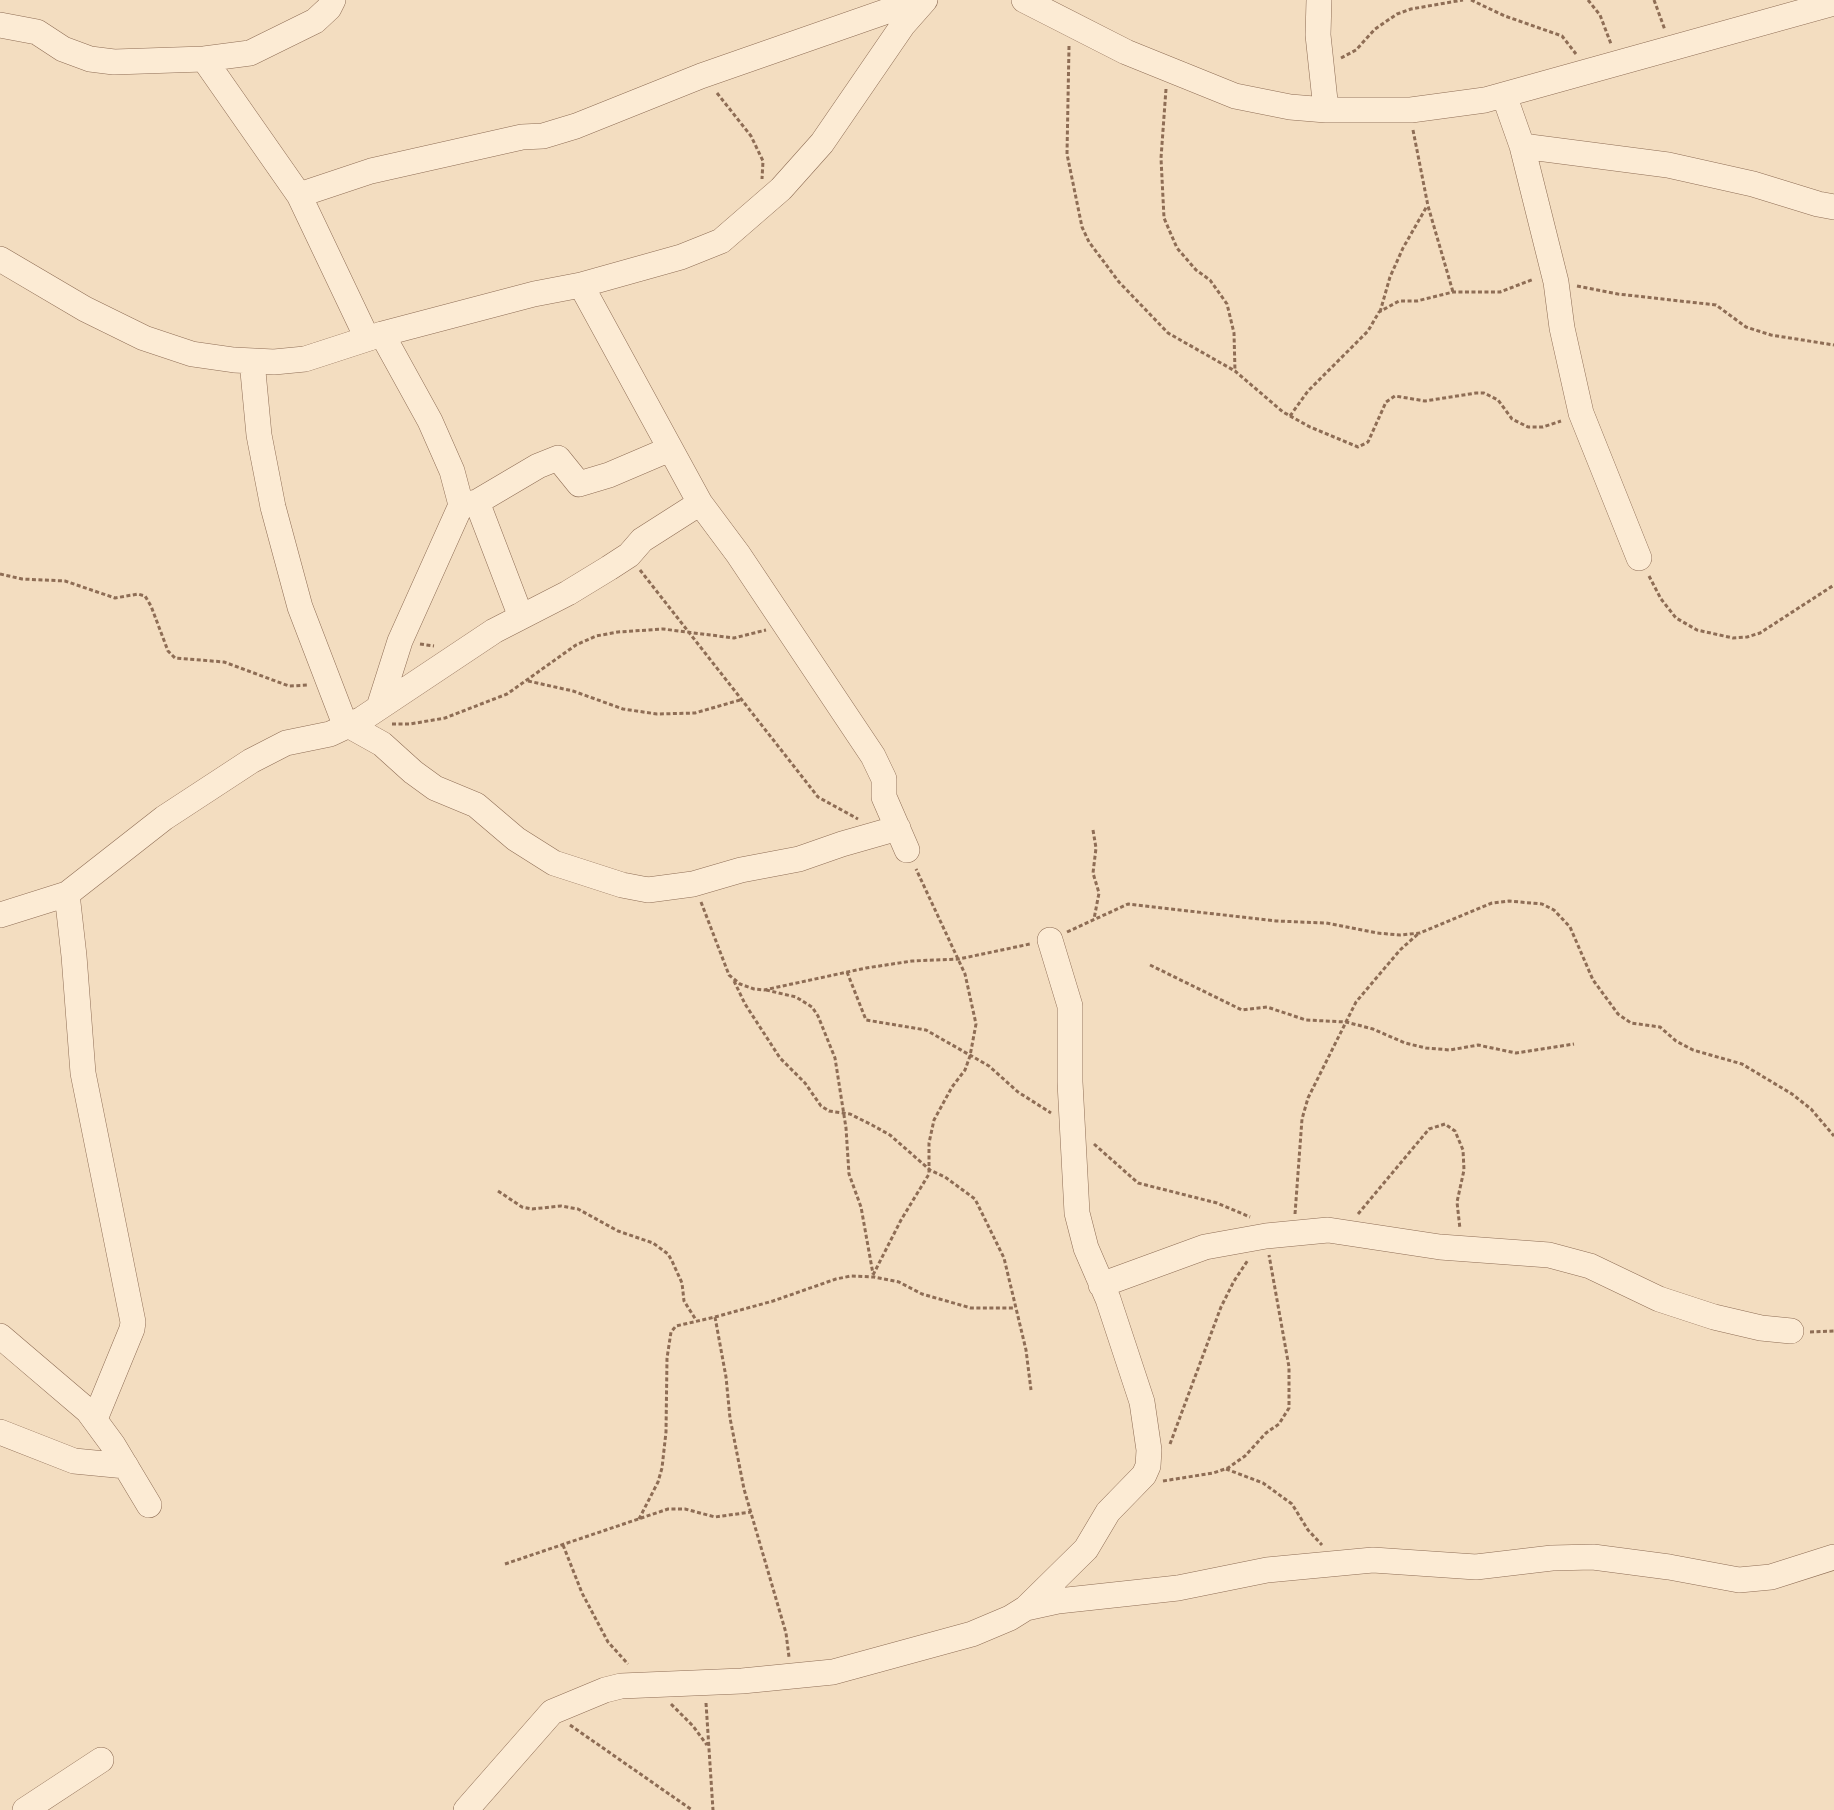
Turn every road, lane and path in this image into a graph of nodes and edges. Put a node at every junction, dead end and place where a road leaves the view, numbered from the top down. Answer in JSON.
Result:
{"nodes":[{"id":1,"x":333,"y":0,"type":"edge"},
{"id":2,"x":919,"y":0,"type":"edge"},
{"id":3,"x":925,"y":0,"type":"edge"},
{"id":4,"x":1024,"y":0,"type":"edge"},
{"id":5,"x":1319,"y":0,"type":"edge"},
{"id":6,"x":1463,"y":0,"type":"edge"},
{"id":7,"x":1471,"y":0,"type":"edge"},
{"id":8,"x":1588,"y":0,"type":"edge"},
{"id":9,"x":1654,"y":0,"type":"edge"},
{"id":10,"x":1834,"y":3,"type":"edge"},
{"id":11,"x":1070,"y":12,"type":"edge"},
{"id":12,"x":0,"y":25,"type":"edge"},
{"id":13,"x":1672,"y":48,"type":"junction"},
{"id":14,"x":204,"y":59,"type":"junction"},
{"id":15,"x":1618,"y":63,"type":"junction"},
{"id":16,"x":1320,"y":67,"type":"junction"},
{"id":17,"x":1169,"y":71,"type":"junction"},
{"id":18,"x":1584,"y":73,"type":"junction"},
{"id":19,"x":701,"y":76,"type":"junction"},
{"id":20,"x":1504,"y":95,"type":"junction"},
{"id":21,"x":1326,"y":110,"type":"junction"},
{"id":22,"x":1411,"y":110,"type":"junction"},
{"id":23,"x":1522,"y":146,"type":"junction"},
{"id":24,"x":299,"y":195,"type":"junction"},
{"id":25,"x":765,"y":203,"type":"junction"},
{"id":26,"x":1428,"y":206,"type":"junction"},
{"id":27,"x":1834,"y":207,"type":"edge"},
{"id":28,"x":0,"y":259,"type":"edge"},
{"id":29,"x":1556,"y":282,"type":"junction"},
{"id":30,"x":581,"y":285,"type":"junction"},
{"id":31,"x":1453,"y":292,"type":"junction"},
{"id":32,"x":1379,"y":312,"type":"junction"},
{"id":33,"x":374,"y":336,"type":"junction"},
{"id":34,"x":1834,"y":345,"type":"edge"},
{"id":35,"x":252,"y":361,"type":"junction"},
{"id":36,"x":1235,"y":371,"type":"junction"},
{"id":37,"x":1581,"y":413,"type":"junction"},
{"id":38,"x":1290,"y":416,"type":"junction"},
{"id":39,"x":670,"y":449,"type":"junction"},
{"id":40,"x":700,"y":503,"type":"junction"},
{"id":41,"x":469,"y":504,"type":"junction"},
{"id":42,"x":629,"y":555,"type":"junction"},
{"id":43,"x":1639,"y":558,"type":"joint"},
{"id":44,"x":0,"y":574,"type":"edge"},
{"id":45,"x":1834,"y":585,"type":"edge"},
{"id":46,"x":521,"y":617,"type":"junction"},
{"id":47,"x":782,"y":622,"type":"junction"},
{"id":48,"x":689,"y":632,"type":"junction"},
{"id":49,"x":528,"y":680,"type":"junction"},
{"id":50,"x":327,"y":683,"type":"junction"},
{"id":51,"x":741,"y":700,"type":"junction"},
{"id":52,"x":359,"y":720,"type":"junction"},
{"id":53,"x":1093,"y":830,"type":"dead end"},
{"id":54,"x":897,"y":837,"type":"junction"},
{"id":55,"x":693,"y":884,"type":"junction"},
{"id":56,"x":67,"y":894,"type":"junction"},
{"id":57,"x":0,"y":915,"type":"edge"},
{"id":58,"x":1094,"y":919,"type":"junction"},
{"id":59,"x":1420,"y":933,"type":"junction"},
{"id":60,"x":1050,"y":940,"type":"junction"},
{"id":61,"x":959,"y":959,"type":"junction"},
{"id":62,"x":1150,"y":965,"type":"dead end"},
{"id":63,"x":847,"y":972,"type":"junction"},
{"id":64,"x":734,"y":981,"type":"junction"},
{"id":65,"x":764,"y":990,"type":"junction"},
{"id":66,"x":1346,"y":1022,"type":"junction"},
{"id":67,"x":1574,"y":1044,"type":"dead end"},
{"id":68,"x":970,"y":1056,"type":"junction"},
{"id":69,"x":843,"y":1113,"type":"junction"},
{"id":70,"x":1074,"y":1129,"type":"junction"},
{"id":71,"x":1834,"y":1136,"type":"edge"},
{"id":72,"x":930,"y":1170,"type":"junction"},
{"id":73,"x":498,"y":1191,"type":"dead end"},
{"id":74,"x":1272,"y":1230,"type":"junction"},
{"id":75,"x":1333,"y":1231,"type":"junction"},
{"id":76,"x":1462,"y":1248,"type":"junction"},
{"id":77,"x":874,"y":1276,"type":"junction"},
{"id":78,"x":1102,"y":1285,"type":"junction"},
{"id":79,"x":1015,"y":1308,"type":"junction"},
{"id":80,"x":715,"y":1317,"type":"junction"},
{"id":81,"x":696,"y":1320,"type":"junction"},
{"id":82,"x":1792,"y":1331,"type":"dead end"},
{"id":83,"x":0,"y":1336,"type":"edge"},
{"id":84,"x":1031,"y":1390,"type":"dead end"},
{"id":85,"x":95,"y":1419,"type":"junction"},
{"id":86,"x":0,"y":1432,"type":"edge"},
{"id":87,"x":1169,"y":1447,"type":"dead end"},
{"id":88,"x":126,"y":1466,"type":"junction"},
{"id":89,"x":1224,"y":1469,"type":"junction"},
{"id":90,"x":1133,"y":1488,"type":"junction"},
{"id":91,"x":150,"y":1505,"type":"dead end"},
{"id":92,"x":751,"y":1512,"type":"junction"},
{"id":93,"x":639,"y":1519,"type":"junction"},
{"id":94,"x":563,"y":1545,"type":"junction"},
{"id":95,"x":1834,"y":1557,"type":"edge"},
{"id":96,"x":505,"y":1564,"type":"dead end"},
{"id":97,"x":1346,"y":1564,"type":"junction"},
{"id":98,"x":1026,"y":1608,"type":"junction"},
{"id":99,"x":790,"y":1677,"type":"junction"},
{"id":100,"x":704,"y":1682,"type":"junction"},
{"id":101,"x":650,"y":1685,"type":"junction"},
{"id":102,"x":552,"y":1712,"type":"junction"},
{"id":103,"x":707,"y":1745,"type":"junction"},
{"id":104,"x":101,"y":1760,"type":"dead end"},
{"id":105,"x":25,"y":1810,"type":"edge"},
{"id":106,"x":466,"y":1810,"type":"edge"},
{"id":107,"x":692,"y":1810,"type":"edge"},
{"id":108,"x":712,"y":1810,"type":"edge"}],
"edges":[{"from":1,"to":14,"type":"street"},
{"from":2,"to":19,"type":"street"},
{"from":3,"to":25,"type":"street"},
{"from":4,"to":11,"type":"street"},
{"from":5,"to":16,"type":"street"},
{"from":6,"to":16,"type":"path"},
{"from":7,"to":18,"type":"path"},
{"from":8,"to":15,"type":"path"},
{"from":9,"to":13,"type":"path"},
{"from":10,"to":13,"type":"street"},
{"from":11,"to":17,"type":"street"},
{"from":11,"to":36,"type":"path"},
{"from":12,"to":14,"type":"street"},
{"from":13,"to":15,"type":"street"},
{"from":14,"to":24,"type":"street"},
{"from":15,"to":18,"type":"street"},
{"from":16,"to":21,"type":"street"},
{"from":17,"to":21,"type":"street"},
{"from":17,"to":36,"type":"path"},
{"from":18,"to":20,"type":"street"},
{"from":19,"to":24,"type":"street"},
{"from":19,"to":25,"type":"path"},
{"from":20,"to":22,"type":"street"},
{"from":20,"to":23,"type":"street"},
{"from":21,"to":22,"type":"street"},
{"from":22,"to":26,"type":"path"},
{"from":23,"to":27,"type":"street"},
{"from":23,"to":29,"type":"street"},
{"from":24,"to":33,"type":"street"},
{"from":25,"to":30,"type":"street"},
{"from":26,"to":31,"type":"path"},
{"from":26,"to":32,"type":"path"},
{"from":28,"to":35,"type":"street"},
{"from":29,"to":31,"type":"path"},
{"from":29,"to":34,"type":"path"},
{"from":29,"to":37,"type":"street"},
{"from":30,"to":33,"type":"street"},
{"from":30,"to":39,"type":"street"},
{"from":31,"to":32,"type":"path"},
{"from":32,"to":38,"type":"path"},
{"from":33,"to":35,"type":"street"},
{"from":33,"to":41,"type":"street"},
{"from":35,"to":50,"type":"street"},
{"from":36,"to":38,"type":"path"},
{"from":37,"to":38,"type":"path"},
{"from":37,"to":43,"type":"street"},
{"from":39,"to":40,"type":"street"},
{"from":39,"to":41,"type":"street"},
{"from":40,"to":42,"type":"street"},
{"from":40,"to":47,"type":"street"},
{"from":41,"to":46,"type":"street"},
{"from":41,"to":52,"type":"street"},
{"from":42,"to":46,"type":"street"},
{"from":42,"to":48,"type":"path"},
{"from":43,"to":45,"type":"path"},
{"from":44,"to":50,"type":"path"},
{"from":46,"to":52,"type":"street"},
{"from":47,"to":48,"type":"path"},
{"from":47,"to":54,"type":"street"},
{"from":48,"to":49,"type":"path"},
{"from":48,"to":51,"type":"path"},
{"from":49,"to":51,"type":"path"},
{"from":49,"to":52,"type":"path"},
{"from":50,"to":52,"type":"street"},
{"from":51,"to":54,"type":"path"},
{"from":52,"to":55,"type":"street"},
{"from":52,"to":56,"type":"street"},
{"from":53,"to":58,"type":"path"},
{"from":54,"to":55,"type":"street"},
{"from":54,"to":61,"type":"path"},
{"from":55,"to":64,"type":"path"},
{"from":56,"to":57,"type":"street"},
{"from":56,"to":85,"type":"street"},
{"from":58,"to":59,"type":"path"},
{"from":58,"to":60,"type":"path"},
{"from":59,"to":66,"type":"path"},
{"from":59,"to":71,"type":"path"},
{"from":60,"to":61,"type":"path"},
{"from":60,"to":70,"type":"street"},
{"from":61,"to":63,"type":"path"},
{"from":61,"to":68,"type":"path"},
{"from":62,"to":66,"type":"path"},
{"from":63,"to":65,"type":"path"},
{"from":63,"to":68,"type":"path"},
{"from":64,"to":65,"type":"path"},
{"from":64,"to":69,"type":"path"},
{"from":65,"to":69,"type":"path"},
{"from":66,"to":67,"type":"path"},
{"from":66,"to":74,"type":"path"},
{"from":68,"to":70,"type":"path"},
{"from":68,"to":72,"type":"path"},
{"from":69,"to":72,"type":"path"},
{"from":69,"to":77,"type":"path"},
{"from":70,"to":74,"type":"path"},
{"from":70,"to":78,"type":"street"},
{"from":72,"to":77,"type":"path"},
{"from":72,"to":79,"type":"path"},
{"from":73,"to":81,"type":"path"},
{"from":74,"to":75,"type":"street"},
{"from":74,"to":78,"type":"street"},
{"from":74,"to":87,"type":"path"},
{"from":74,"to":89,"type":"path"},
{"from":75,"to":76,"type":"street"},
{"from":75,"to":76,"type":"path"},
{"from":76,"to":82,"type":"street"},
{"from":77,"to":79,"type":"path"},
{"from":77,"to":80,"type":"path"},
{"from":78,"to":90,"type":"street"},
{"from":79,"to":84,"type":"path"},
{"from":80,"to":81,"type":"path"},
{"from":80,"to":92,"type":"path"},
{"from":81,"to":93,"type":"path"},
{"from":83,"to":85,"type":"street"},
{"from":85,"to":88,"type":"street"},
{"from":86,"to":88,"type":"street"},
{"from":88,"to":91,"type":"street"},
{"from":89,"to":90,"type":"path"},
{"from":89,"to":97,"type":"path"},
{"from":90,"to":98,"type":"street"},
{"from":92,"to":93,"type":"path"},
{"from":92,"to":99,"type":"path"},
{"from":93,"to":94,"type":"path"},
{"from":94,"to":96,"type":"path"},
{"from":94,"to":101,"type":"path"},
{"from":95,"to":97,"type":"street"},
{"from":97,"to":98,"type":"street"},
{"from":98,"to":99,"type":"street"},
{"from":99,"to":100,"type":"street"},
{"from":100,"to":101,"type":"street"},
{"from":100,"to":103,"type":"path"},
{"from":101,"to":102,"type":"street"},
{"from":101,"to":103,"type":"path"},
{"from":102,"to":106,"type":"street"},
{"from":102,"to":107,"type":"path"},
{"from":103,"to":108,"type":"path"},
{"from":104,"to":105,"type":"street"}]}
